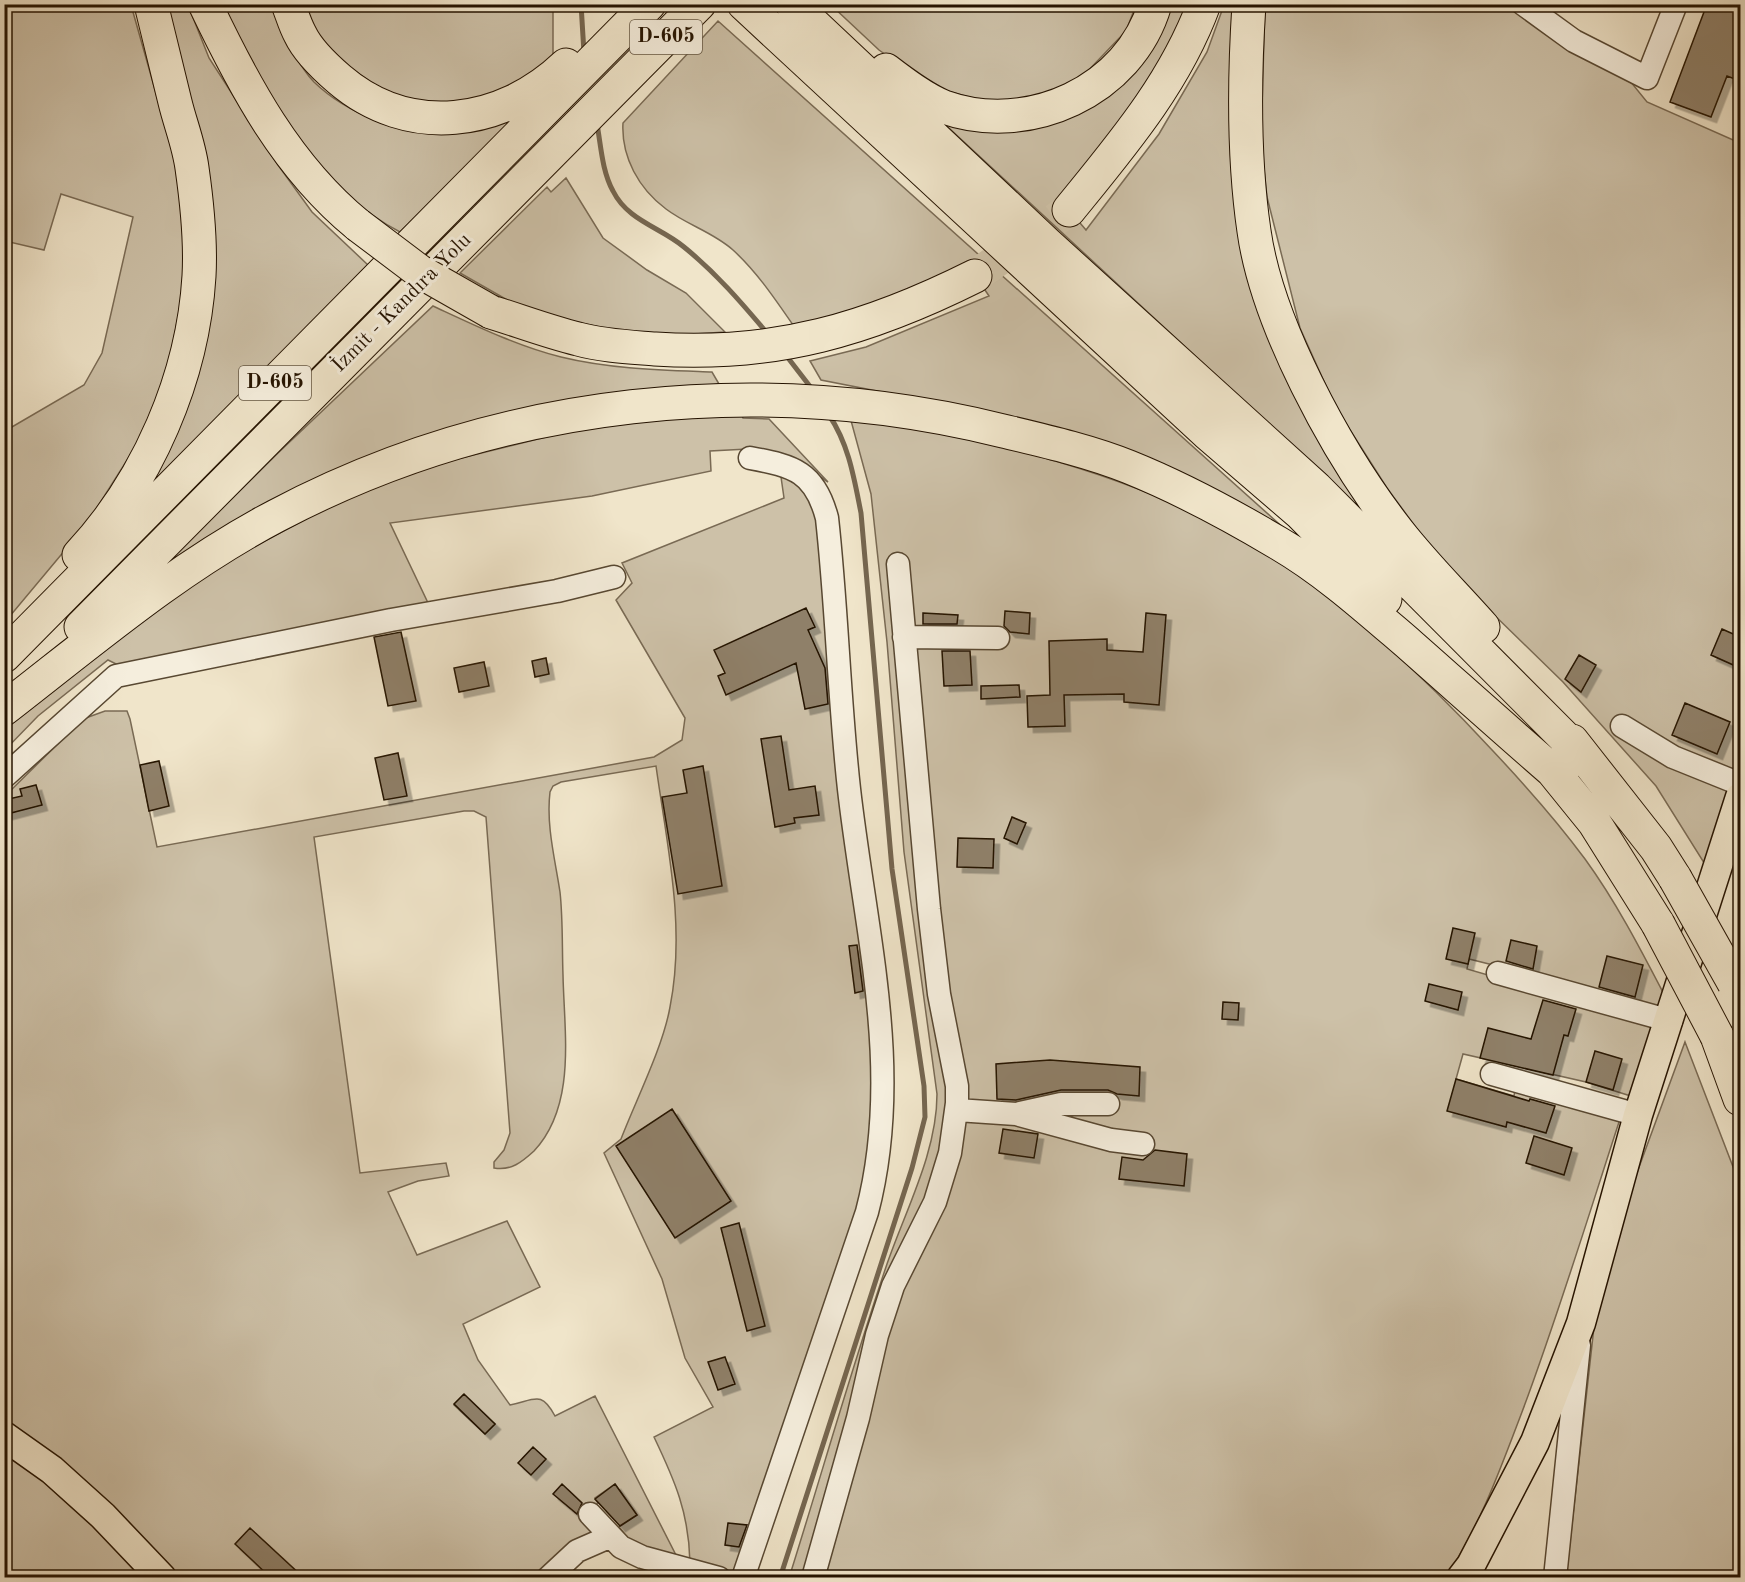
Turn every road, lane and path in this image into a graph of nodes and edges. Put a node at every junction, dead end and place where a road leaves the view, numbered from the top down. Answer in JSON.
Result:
{"nodes":[{"id":1,"x":151,"y":4,"type":"edge"},
{"id":2,"x":206,"y":4,"type":"edge"},
{"id":3,"x":288,"y":4,"type":"edge"},
{"id":4,"x":699,"y":4,"type":"edge"},
{"id":5,"x":792,"y":4,"type":"edge"},
{"id":6,"x":797,"y":4,"type":"edge"},
{"id":7,"x":1155,"y":4,"type":"edge"},
{"id":8,"x":1204,"y":4,"type":"edge"},
{"id":9,"x":1249,"y":4,"type":"edge"},
{"id":10,"x":1522,"y":4,"type":"edge"},
{"id":11,"x":1676,"y":4,"type":"edge"},
{"id":12,"x":639,"y":8,"type":"edge"},
{"id":13,"x":748,"y":9,"type":"edge"},
{"id":14,"x":547,"y":96,"type":"junction"},
{"id":15,"x":1069,"y":210,"type":"tunnel mouth"},
{"id":16,"x":975,"y":276,"type":"tunnel mouth"},
{"id":17,"x":750,"y":458,"type":"dead end"},
{"id":18,"x":898,"y":564,"type":"dead end"},
{"id":19,"x":614,"y":577,"type":"dead end"},
{"id":20,"x":904,"y":637,"type":"junction"},
{"id":21,"x":998,"y":638,"type":"dead end"},
{"id":22,"x":4,"y":644,"type":"edge"},
{"id":23,"x":4,"y":656,"type":"edge"},
{"id":24,"x":4,"y":707,"type":"edge"},
{"id":25,"x":1622,"y":726,"type":"dead end"},
{"id":26,"x":1573,"y":768,"type":"junction"},
{"id":27,"x":4,"y":777,"type":"edge"},
{"id":28,"x":1740,"y":784,"type":"edge"},
{"id":29,"x":1740,"y":797,"type":"edge"},
{"id":30,"x":1498,"y":973,"type":"dead end"},
{"id":31,"x":1737,"y":990,"type":"edge"},
{"id":32,"x":1671,"y":1021,"type":"junction"},
{"id":33,"x":1492,"y":1074,"type":"dead end"},
{"id":34,"x":1740,"y":1099,"type":"edge"},
{"id":35,"x":1108,"y":1104,"type":"dead end"},
{"id":36,"x":957,"y":1110,"type":"junction"},
{"id":37,"x":1016,"y":1114,"type":"junction"},
{"id":38,"x":1638,"y":1115,"type":"junction"},
{"id":39,"x":1143,"y":1144,"type":"dead end"},
{"id":40,"x":1581,"y":1323,"type":"junction"},
{"id":41,"x":4,"y":1437,"type":"edge"},
{"id":42,"x":590,"y":1514,"type":"dead end"},
{"id":43,"x":609,"y":1537,"type":"junction"},
{"id":44,"x":162,"y":1578,"type":"edge"},
{"id":45,"x":548,"y":1578,"type":"edge"},
{"id":46,"x":719,"y":1578,"type":"edge"},
{"id":47,"x":743,"y":1578,"type":"edge"},
{"id":48,"x":813,"y":1578,"type":"edge"},
{"id":49,"x":1461,"y":1578,"type":"edge"},
{"id":50,"x":1555,"y":1578,"type":"edge"}],
"edges":[{"from":1,"to":22,"type":"highway"},
{"from":2,"to":16,"type":"highway","bridge":true},
{"from":3,"to":14,"type":"highway"},
{"from":4,"to":24,"type":"highway","name":"İzmit - Kandıra Yolu","number":"D-605"},
{"from":5,"to":26,"type":"highway"},
{"from":6,"to":7,"type":"highway"},
{"from":8,"to":15,"type":"highway"},
{"from":9,"to":26,"type":"highway"},
{"from":10,"to":11,"type":"street"},
{"from":12,"to":14,"type":"highway","name":"İzmit - Kandıra Yolu","number":"D-605"},
{"from":13,"to":26,"type":"highway"},
{"from":14,"to":23,"type":"highway","name":"İzmit - Kandıra Yolu","number":"D-605"},
{"from":17,"to":47,"type":"street"},
{"from":18,"to":20,"type":"street"},
{"from":19,"to":27,"type":"street"},
{"from":20,"to":21,"type":"street"},
{"from":20,"to":36,"type":"street"},
{"from":24,"to":26,"type":"highway"},
{"from":25,"to":28,"type":"street"},
{"from":26,"to":31,"type":"highway","bridge":true},
{"from":26,"to":34,"type":"highway","bridge":true},
{"from":29,"to":32,"type":"main road"},
{"from":30,"to":32,"type":"street"},
{"from":32,"to":38,"type":"main road"},
{"from":33,"to":38,"type":"street"},
{"from":35,"to":37,"type":"street"},
{"from":36,"to":37,"type":"street"},
{"from":36,"to":48,"type":"street"},
{"from":37,"to":39,"type":"street"},
{"from":38,"to":40,"type":"main road"},
{"from":40,"to":49,"type":"main road"},
{"from":40,"to":50,"type":"street"},
{"from":41,"to":44,"type":"main road"},
{"from":42,"to":43,"type":"street"},
{"from":43,"to":45,"type":"street"},
{"from":43,"to":46,"type":"street"}]}
